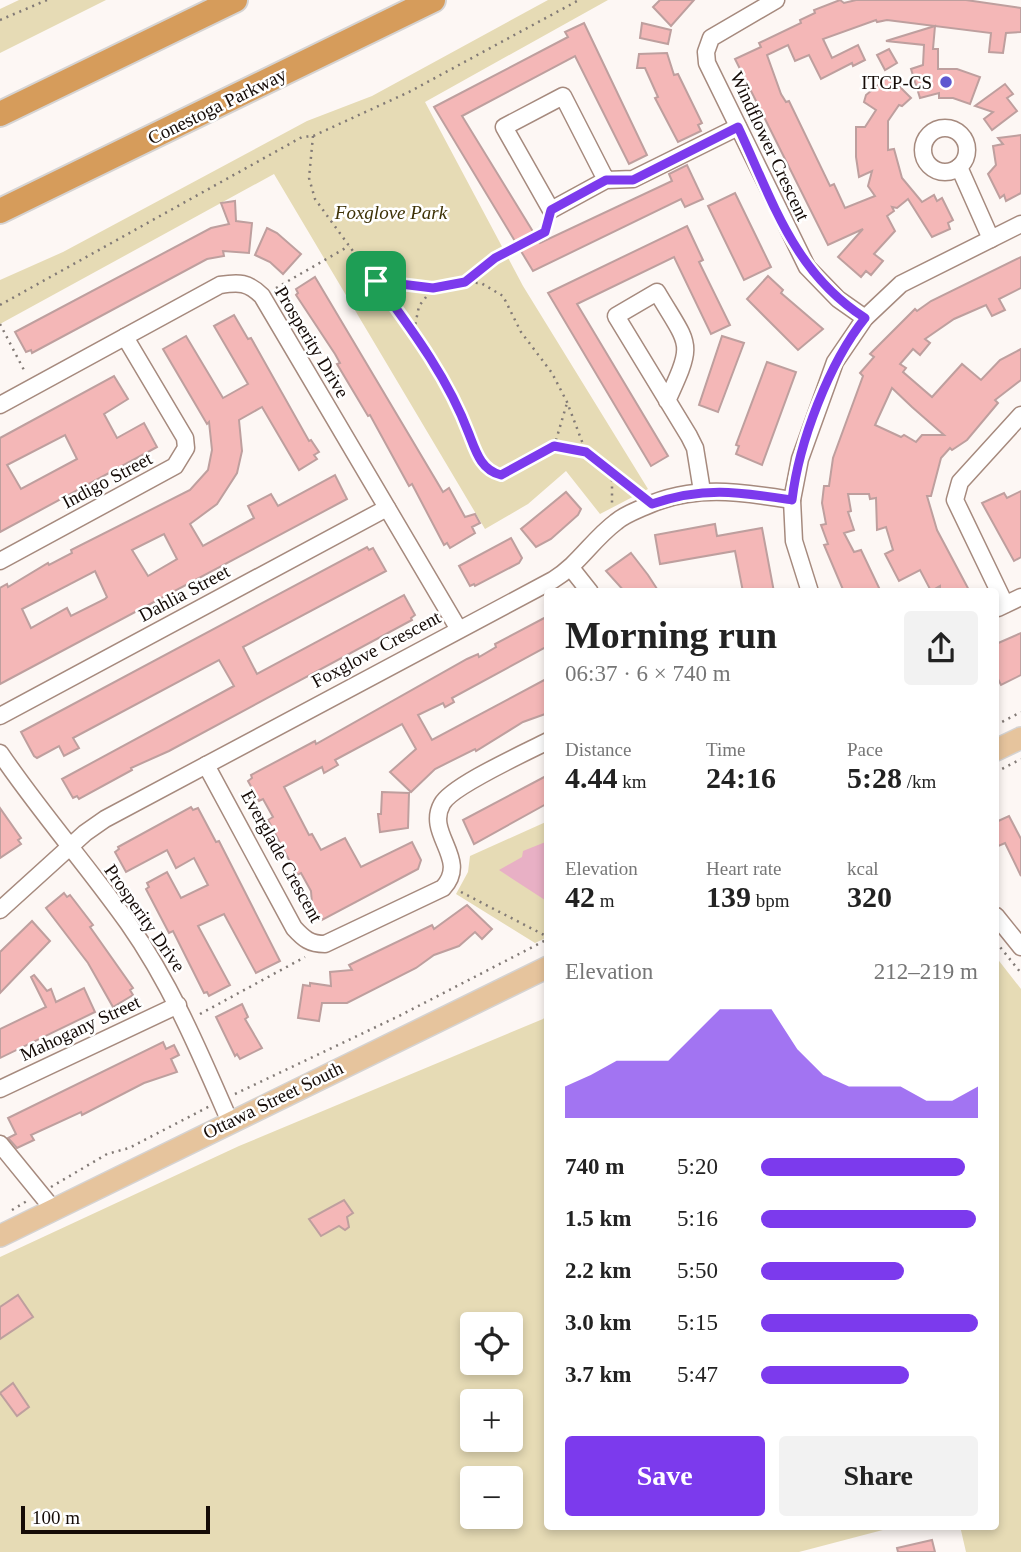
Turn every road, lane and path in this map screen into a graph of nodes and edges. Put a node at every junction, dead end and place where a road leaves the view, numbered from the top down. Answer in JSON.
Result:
{"nodes":[{"id":1,"x":47,"y":0,"type":"edge"},
{"id":2,"x":235,"y":0,"type":"edge"},
{"id":3,"x":433,"y":0,"type":"edge"},
{"id":4,"x":579,"y":0,"type":"edge"},
{"id":5,"x":776,"y":0,"type":"edge"},
{"id":6,"x":0,"y":20,"type":"edge"},
{"id":7,"x":0,"y":114,"type":"edge"},
{"id":8,"x":738,"y":127,"type":"junction"},
{"id":9,"x":313,"y":136,"type":"junction"},
{"id":10,"x":959,"y":167,"type":"dead end"},
{"id":11,"x":606,"y":180,"type":"junction"},
{"id":12,"x":551,"y":210,"type":"junction"},
{"id":13,"x":0,"y":211,"type":"edge"},
{"id":14,"x":1021,"y":224,"type":"edge"},
{"id":15,"x":991,"y":239,"type":"junction"},
{"id":16,"x":349,"y":246,"type":"junction"},
{"id":17,"x":376,"y":281,"type":"junction"},
{"id":18,"x":465,"y":282,"type":"junction"},
{"id":19,"x":276,"y":288,"type":"dead end"},
{"id":20,"x":433,"y":288,"type":"junction"},
{"id":21,"x":0,"y":305,"type":"edge"},
{"id":22,"x":865,"y":318,"type":"junction"},
{"id":23,"x":0,"y":324,"type":"edge"},
{"id":24,"x":414,"y":331,"type":"junction"},
{"id":25,"x":125,"y":337,"type":"junction"},
{"id":26,"x":26,"y":372,"type":"dead end"},
{"id":27,"x":667,"y":401,"type":"junction"},
{"id":28,"x":568,"y":402,"type":"junction"},
{"id":29,"x":0,"y":405,"type":"edge"},
{"id":30,"x":1021,"y":415,"type":"edge"},
{"id":31,"x":554,"y":446,"type":"junction"},
{"id":32,"x":586,"y":452,"type":"junction"},
{"id":33,"x":612,"y":474,"type":"junction"},
{"id":34,"x":702,"y":491,"type":"junction"},
{"id":35,"x":792,"y":500,"type":"junction"},
{"id":36,"x":652,"y":504,"type":"junction"},
{"id":37,"x":612,"y":505,"type":"dead end"},
{"id":38,"x":387,"y":508,"type":"junction"},
{"id":39,"x":0,"y":561,"type":"edge"},
{"id":40,"x":571,"y":568,"type":"junction"},
{"id":41,"x":587,"y":588,"type":"edge"},
{"id":42,"x":809,"y":588,"type":"edge"},
{"id":43,"x":993,"y":588,"type":"edge"},
{"id":44,"x":1021,"y":597,"type":"edge"},
{"id":45,"x":1001,"y":607,"type":"edge"},
{"id":46,"x":458,"y":628,"type":"junction"},
{"id":47,"x":1021,"y":712,"type":"edge"},
{"id":48,"x":0,"y":716,"type":"edge"},
{"id":49,"x":999,"y":723,"type":"edge"},
{"id":50,"x":1021,"y":738,"type":"edge"},
{"id":51,"x":544,"y":743,"type":"edge"},
{"id":52,"x":999,"y":749,"type":"edge"},
{"id":53,"x":0,"y":753,"type":"edge"},
{"id":54,"x":1021,"y":759,"type":"edge"},
{"id":55,"x":206,"y":765,"type":"junction"},
{"id":56,"x":999,"y":770,"type":"edge"},
{"id":57,"x":71,"y":849,"type":"junction"},
{"id":58,"x":461,"y":892,"type":"dead end"},
{"id":59,"x":0,"y":910,"type":"edge"},
{"id":60,"x":999,"y":919,"type":"edge"},
{"id":61,"x":544,"y":936,"type":"edge"},
{"id":62,"x":1018,"y":936,"type":"edge"},
{"id":63,"x":544,"y":940,"type":"edge"},
{"id":64,"x":999,"y":946,"type":"edge"},
{"id":65,"x":305,"y":957,"type":"dead end"},
{"id":66,"x":544,"y":969,"type":"edge"},
{"id":67,"x":1021,"y":973,"type":"edge"},
{"id":68,"x":178,"y":1005,"type":"junction"},
{"id":69,"x":200,"y":1014,"type":"dead end"},
{"id":70,"x":0,"y":1089,"type":"edge"},
{"id":71,"x":233,"y":1095,"type":"dead end"},
{"id":72,"x":212,"y":1105,"type":"dead end"},
{"id":73,"x":230,"y":1122,"type":"junction"},
{"id":74,"x":0,"y":1144,"type":"edge"},
{"id":75,"x":47,"y":1201,"type":"junction"},
{"id":76,"x":10,"y":1211,"type":"dead end"},
{"id":77,"x":0,"y":1236,"type":"edge"}],
"edges":[{"from":1,"to":6,"type":"path"},
{"from":2,"to":7,"type":"highway"},
{"from":3,"to":13,"type":"highway","name":"Conestoga Parkway"},
{"from":4,"to":9,"type":"path"},
{"from":5,"to":8,"type":"street","name":"Windflower Crescent"},
{"from":8,"to":11,"type":"street"},
{"from":8,"to":22,"type":"street","name":"Windflower Crescent"},
{"from":9,"to":16,"type":"path"},
{"from":9,"to":21,"type":"path"},
{"from":10,"to":15,"type":"street"},
{"from":11,"to":12,"type":"street"},
{"from":11,"to":12,"type":"street"},
{"from":12,"to":18,"type":"path"},
{"from":14,"to":15,"type":"street"},
{"from":15,"to":22,"type":"street"},
{"from":16,"to":17,"type":"path"},
{"from":16,"to":19,"type":"path"},
{"from":17,"to":20,"type":"path"},
{"from":17,"to":24,"type":"path"},
{"from":18,"to":20,"type":"path"},
{"from":18,"to":28,"type":"path"},
{"from":20,"to":24,"type":"path"},
{"from":22,"to":35,"type":"street"},
{"from":23,"to":26,"type":"path"},
{"from":24,"to":31,"type":"path"},
{"from":25,"to":29,"type":"street","name":"Prosperity Drive"},
{"from":25,"to":38,"type":"street","name":"Prosperity Drive"},
{"from":25,"to":39,"type":"street","name":"Indigo Street"},
{"from":27,"to":27,"type":"street"},
{"from":27,"to":34,"type":"street"},
{"from":28,"to":31,"type":"path"},
{"from":28,"to":32,"type":"path"},
{"from":30,"to":43,"type":"street"},
{"from":31,"to":32,"type":"path"},
{"from":32,"to":33,"type":"path"},
{"from":33,"to":36,"type":"path"},
{"from":33,"to":37,"type":"path"},
{"from":34,"to":35,"type":"street","name":"Foxglove Crescent"},
{"from":34,"to":36,"type":"street","name":"Foxglove Crescent"},
{"from":35,"to":42,"type":"street"},
{"from":36,"to":40,"type":"street","name":"Foxglove Crescent"},
{"from":38,"to":46,"type":"street","name":"Prosperity Drive"},
{"from":38,"to":48,"type":"street","name":"Dahlia Street"},
{"from":40,"to":41,"type":"street"},
{"from":40,"to":46,"type":"street","name":"Foxglove Crescent"},
{"from":44,"to":45,"type":"street"},
{"from":46,"to":55,"type":"street","name":"Foxglove Crescent"},
{"from":47,"to":49,"type":"path"},
{"from":50,"to":52,"type":"main road"},
{"from":51,"to":55,"type":"street","name":"Everglade Crescent"},
{"from":53,"to":57,"type":"street","name":"Prosperity Drive"},
{"from":54,"to":56,"type":"path"},
{"from":55,"to":57,"type":"street","name":"Foxglove Crescent"},
{"from":57,"to":59,"type":"street","name":"Foxglove Crescent"},
{"from":57,"to":68,"type":"street","name":"Prosperity Drive"},
{"from":58,"to":61,"type":"path"},
{"from":60,"to":62,"type":"street"},
{"from":63,"to":71,"type":"path"},
{"from":64,"to":67,"type":"path"},
{"from":65,"to":69,"type":"path"},
{"from":66,"to":73,"type":"main road","name":"Ottawa Street South"},
{"from":68,"to":70,"type":"street","name":"Mahogany Street"},
{"from":68,"to":73,"type":"street","name":"Prosperity Drive"},
{"from":72,"to":75,"type":"path"},
{"from":73,"to":75,"type":"main road","name":"Ottawa Street South"},
{"from":74,"to":75,"type":"street"},
{"from":75,"to":76,"type":"path"},
{"from":75,"to":77,"type":"main road","name":"Ottawa Street South"}]}
